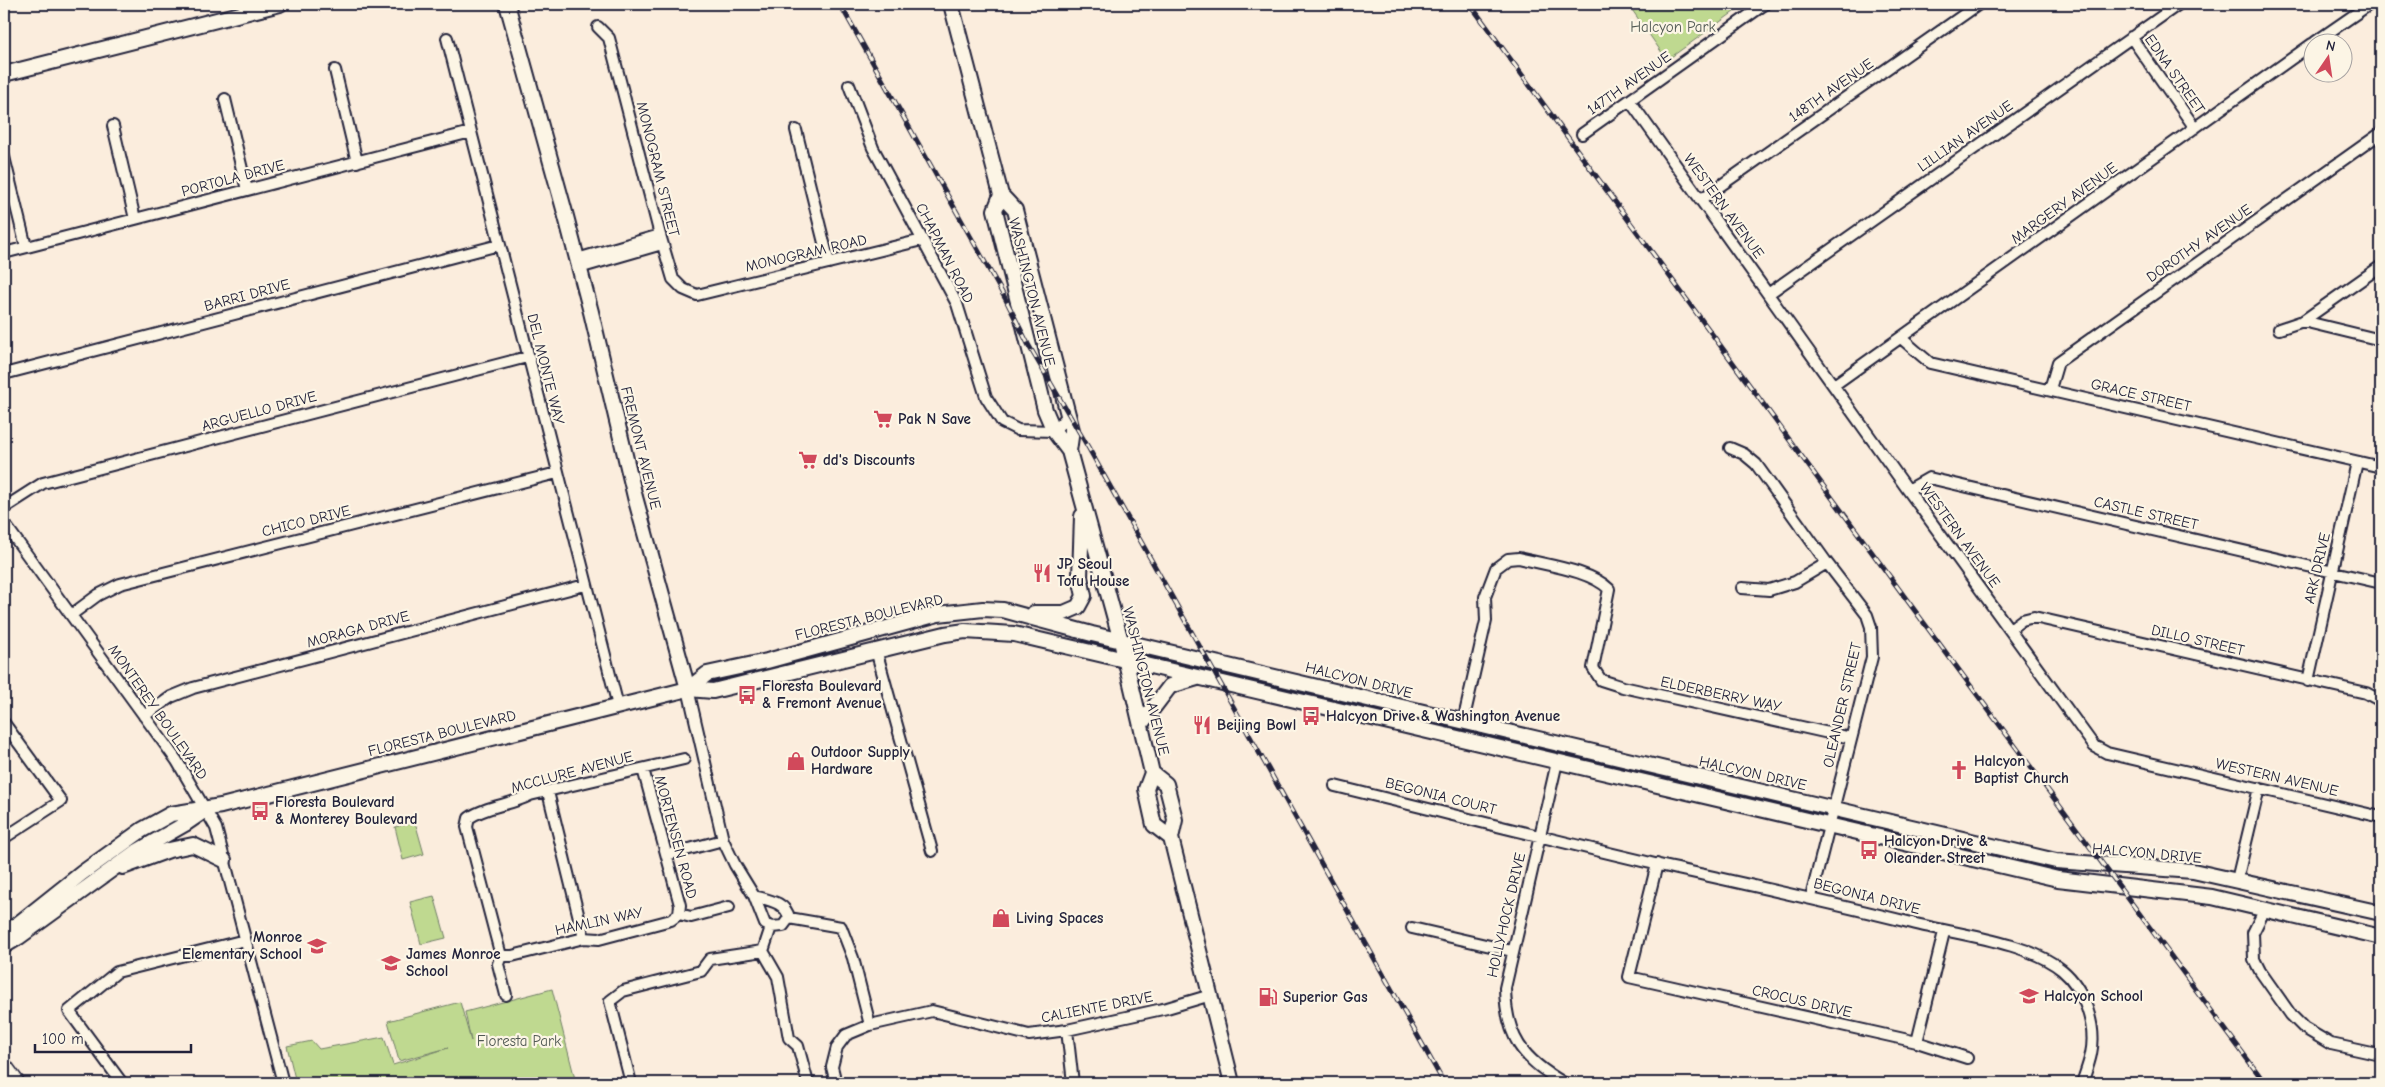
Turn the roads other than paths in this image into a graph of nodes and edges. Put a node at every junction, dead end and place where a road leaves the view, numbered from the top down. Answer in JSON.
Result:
{"nodes":[{"id":1,"x":280,"y":4,"type":"edge"},
{"id":2,"x":507,"y":4,"type":"edge"},
{"id":3,"x":951,"y":4,"type":"edge"},
{"id":4,"x":1765,"y":4,"type":"edge"},
{"id":5,"x":1979,"y":4,"type":"edge"},
{"id":6,"x":2179,"y":4,"type":"edge"},
{"id":7,"x":2370,"y":4,"type":"edge"},
{"id":8,"x":598,"y":27,"type":"dead end"},
{"id":9,"x":2330,"y":32,"type":"edge"},
{"id":10,"x":2131,"y":37,"type":"junction"},
{"id":11,"x":447,"y":38,"type":"dead end"},
{"id":12,"x":2302,"y":52,"type":"edge"},
{"id":13,"x":335,"y":70,"type":"dead end"},
{"id":14,"x":4,"y":74,"type":"edge"},
{"id":15,"x":849,"y":85,"type":"dead end"},
{"id":16,"x":225,"y":99,"type":"dead end"},
{"id":17,"x":1630,"y":101,"type":"junction"},
{"id":18,"x":113,"y":126,"type":"dead end"},
{"id":19,"x":2195,"y":128,"type":"junction"},
{"id":20,"x":796,"y":130,"type":"dead end"},
{"id":21,"x":471,"y":132,"type":"junction"},
{"id":22,"x":2381,"y":132,"type":"edge"},
{"id":23,"x":1582,"y":134,"type":"dead end"},
{"id":24,"x":4,"y":157,"type":"edge"},
{"id":25,"x":357,"y":162,"type":"junction"},
{"id":26,"x":247,"y":190,"type":"junction"},
{"id":27,"x":1001,"y":195,"type":"junction"},
{"id":28,"x":1700,"y":200,"type":"junction"},
{"id":29,"x":135,"y":219,"type":"junction"},
{"id":30,"x":661,"y":240,"type":"junction"},
{"id":31,"x":922,"y":240,"type":"junction"},
{"id":32,"x":499,"y":245,"type":"junction"},
{"id":33,"x":26,"y":247,"type":"junction"},
{"id":34,"x":4,"y":253,"type":"edge"},
{"id":35,"x":578,"y":263,"type":"junction"},
{"id":36,"x":829,"y":263,"type":"junction"},
{"id":37,"x":2381,"y":266,"type":"edge"},
{"id":38,"x":1768,"y":294,"type":"junction"},
{"id":39,"x":697,"y":295,"type":"joint"},
{"id":40,"x":2302,"y":321,"type":"junction"},
{"id":41,"x":2278,"y":329,"type":"dead end"},
{"id":42,"x":1902,"y":338,"type":"junction"},
{"id":43,"x":2381,"y":340,"type":"edge"},
{"id":44,"x":527,"y":357,"type":"junction"},
{"id":45,"x":4,"y":374,"type":"edge"},
{"id":46,"x":1834,"y":385,"type":"junction"},
{"id":47,"x":2050,"y":389,"type":"junction"},
{"id":48,"x":1068,"y":415,"type":"junction"},
{"id":49,"x":1054,"y":431,"type":"junction"},
{"id":50,"x":1730,"y":448,"type":"dead end"},
{"id":51,"x":1069,"y":451,"type":"junction"},
{"id":52,"x":2357,"y":462,"type":"junction"},
{"id":53,"x":2381,"y":467,"type":"edge"},
{"id":54,"x":557,"y":472,"type":"junction"},
{"id":55,"x":1908,"y":490,"type":"junction"},
{"id":56,"x":1083,"y":503,"type":"junction"},
{"id":57,"x":4,"y":508,"type":"edge"},
{"id":58,"x":4,"y":523,"type":"edge"},
{"id":59,"x":1827,"y":563,"type":"junction"},
{"id":60,"x":2332,"y":571,"type":"junction"},
{"id":61,"x":2381,"y":582,"type":"edge"},
{"id":62,"x":585,"y":585,"type":"junction"},
{"id":63,"x":1742,"y":588,"type":"dead end"},
{"id":64,"x":1003,"y":610,"type":"junction"},
{"id":65,"x":70,"y":615,"type":"junction"},
{"id":66,"x":2010,"y":629,"type":"junction"},
{"id":67,"x":1121,"y":641,"type":"junction"},
{"id":68,"x":876,"y":650,"type":"junction"},
{"id":69,"x":1125,"y":659,"type":"junction"},
{"id":70,"x":1200,"y":678,"type":"junction"},
{"id":71,"x":2308,"y":681,"type":"junction"},
{"id":72,"x":688,"y":689,"type":"junction"},
{"id":73,"x":2381,"y":701,"type":"edge"},
{"id":74,"x":618,"y":706,"type":"junction"},
{"id":75,"x":144,"y":716,"type":"junction"},
{"id":76,"x":1463,"y":722,"type":"junction"},
{"id":77,"x":4,"y":723,"type":"edge"},
{"id":78,"x":1141,"y":724,"type":"junction"},
{"id":79,"x":1851,"y":738,"type":"junction"},
{"id":80,"x":684,"y":759,"type":"dead end"},
{"id":81,"x":1557,"y":762,"type":"junction"},
{"id":82,"x":643,"y":769,"type":"junction"},
{"id":83,"x":1152,"y":773,"type":"junction"},
{"id":84,"x":1335,"y":786,"type":"dead end"},
{"id":85,"x":2259,"y":788,"type":"junction"},
{"id":86,"x":548,"y":792,"type":"junction"},
{"id":87,"x":1834,"y":808,"type":"junction"},
{"id":88,"x":205,"y":810,"type":"junction"},
{"id":89,"x":2381,"y":817,"type":"edge"},
{"id":90,"x":1830,"y":826,"type":"junction"},
{"id":91,"x":1540,"y":836,"type":"junction"},
{"id":92,"x":4,"y":838,"type":"edge"},
{"id":93,"x":1171,"y":838,"type":"junction"},
{"id":94,"x":723,"y":840,"type":"junction"},
{"id":95,"x":2001,"y":848,"type":"junction"},
{"id":96,"x":932,"y":851,"type":"dead end"},
{"id":97,"x":667,"y":855,"type":"junction"},
{"id":98,"x":1968,"y":858,"type":"junction"},
{"id":99,"x":224,"y":860,"type":"junction"},
{"id":100,"x":1657,"y":864,"type":"junction"},
{"id":101,"x":106,"y":873,"type":"junction"},
{"id":102,"x":2237,"y":880,"type":"junction"},
{"id":103,"x":754,"y":896,"type":"junction"},
{"id":104,"x":1811,"y":897,"type":"junction"},
{"id":105,"x":729,"y":907,"type":"dead end"},
{"id":106,"x":2266,"y":910,"type":"junction"},
{"id":107,"x":2381,"y":913,"type":"edge"},
{"id":108,"x":679,"y":914,"type":"junction"},
{"id":109,"x":789,"y":918,"type":"junction"},
{"id":110,"x":771,"y":927,"type":"junction"},
{"id":111,"x":1412,"y":928,"type":"dead end"},
{"id":112,"x":1944,"y":932,"type":"junction"},
{"id":113,"x":4,"y":935,"type":"edge"},
{"id":114,"x":2381,"y":937,"type":"edge"},
{"id":115,"x":584,"y":938,"type":"junction"},
{"id":116,"x":245,"y":940,"type":"junction"},
{"id":117,"x":4,"y":946,"type":"edge"},
{"id":118,"x":763,"y":951,"type":"junction"},
{"id":119,"x":1512,"y":951,"type":"junction"},
{"id":120,"x":501,"y":956,"type":"junction"},
{"id":121,"x":506,"y":995,"type":"dead end"},
{"id":122,"x":1211,"y":995,"type":"junction"},
{"id":123,"x":870,"y":1025,"type":"junction"},
{"id":124,"x":1067,"y":1030,"type":"junction"},
{"id":125,"x":1917,"y":1042,"type":"junction"},
{"id":126,"x":2381,"y":1055,"type":"edge"},
{"id":127,"x":1967,"y":1058,"type":"dead end"},
{"id":128,"x":4,"y":1068,"type":"edge"},
{"id":129,"x":15,"y":1083,"type":"edge"},
{"id":130,"x":122,"y":1083,"type":"edge"},
{"id":131,"x":283,"y":1083,"type":"edge"},
{"id":132,"x":631,"y":1083,"type":"edge"},
{"id":133,"x":808,"y":1083,"type":"edge"},
{"id":134,"x":836,"y":1083,"type":"edge"},
{"id":135,"x":1073,"y":1083,"type":"edge"},
{"id":136,"x":1232,"y":1083,"type":"edge"},
{"id":137,"x":1564,"y":1083,"type":"edge"},
{"id":138,"x":2082,"y":1083,"type":"edge"}],
"edges":[{"from":1,"to":14,"type":"main road"},
{"from":2,"to":35,"type":"main road","name":"FREMONT AVENUE"},
{"from":3,"to":27,"type":"main road","name":"WASHINGTON AVENUE"},
{"from":4,"to":17,"type":"street","name":"147TH AVENUE"},
{"from":5,"to":28,"type":"street","name":"148TH AVENUE"},
{"from":6,"to":10,"type":"street","name":"LILLIAN AVENUE"},
{"from":7,"to":9,"type":"street","name":"MARGERY AVENUE"},
{"from":8,"to":30,"type":"street","name":"MONOGRAM STREET"},
{"from":10,"to":19,"type":"street","name":"EDNA STREET"},
{"from":10,"to":38,"type":"street","name":"LILLIAN AVENUE"},
{"from":11,"to":21,"type":"street","name":"DEL MONTE WAY"},
{"from":12,"to":19,"type":"street","name":"MARGERY AVENUE"},
{"from":13,"to":25,"type":"street"},
{"from":15,"to":31,"type":"street","name":"CHAPMAN ROAD"},
{"from":16,"to":26,"type":"street"},
{"from":17,"to":23,"type":"street","name":"147TH AVENUE"},
{"from":17,"to":28,"type":"street","name":"WESTERN AVENUE"},
{"from":18,"to":29,"type":"street"},
{"from":19,"to":42,"type":"street","name":"MARGERY AVENUE"},
{"from":20,"to":36,"type":"street"},
{"from":21,"to":25,"type":"street","name":"PORTOLA DRIVE"},
{"from":21,"to":32,"type":"street","name":"DEL MONTE WAY"},
{"from":22,"to":47,"type":"street","name":"DOROTHY AVENUE"},
{"from":24,"to":33,"type":"street"},
{"from":25,"to":26,"type":"street","name":"PORTOLA DRIVE"},
{"from":26,"to":29,"type":"street","name":"PORTOLA DRIVE"},
{"from":27,"to":48,"type":"main road","name":"WASHINGTON AVENUE"},
{"from":27,"to":49,"type":"main road","name":"WASHINGTON AVENUE"},
{"from":28,"to":38,"type":"street","name":"WESTERN AVENUE"},
{"from":29,"to":33,"type":"street","name":"PORTOLA DRIVE"},
{"from":30,"to":35,"type":"street"},
{"from":30,"to":39,"type":"street","name":"MONOGRAM STREET"},
{"from":31,"to":36,"type":"street","name":"MONOGRAM ROAD"},
{"from":31,"to":49,"type":"street","name":"CHAPMAN ROAD"},
{"from":32,"to":44,"type":"street","name":"DEL MONTE WAY"},
{"from":32,"to":45,"type":"street","name":"BARRI DRIVE"},
{"from":33,"to":34,"type":"street","name":"PORTOLA DRIVE"},
{"from":35,"to":72,"type":"main road","name":"FREMONT AVENUE"},
{"from":36,"to":39,"type":"street","name":"MONOGRAM ROAD"},
{"from":37,"to":40,"type":"street"},
{"from":38,"to":46,"type":"street","name":"WESTERN AVENUE"},
{"from":40,"to":41,"type":"street"},
{"from":40,"to":43,"type":"street"},
{"from":42,"to":46,"type":"street","name":"MARGERY AVENUE"},
{"from":42,"to":47,"type":"street","name":"GRACE STREET"},
{"from":44,"to":54,"type":"street","name":"DEL MONTE WAY"},
{"from":44,"to":57,"type":"street","name":"ARGUELLO DRIVE"},
{"from":46,"to":55,"type":"street","name":"WESTERN AVENUE"},
{"from":47,"to":52,"type":"street","name":"GRACE STREET"},
{"from":48,"to":49,"type":"street"},
{"from":48,"to":51,"type":"main road","name":"WASHINGTON AVENUE"},
{"from":49,"to":51,"type":"main road","name":"WASHINGTON AVENUE"},
{"from":50,"to":59,"type":"street","name":"OLEANDER STREET"},
{"from":51,"to":56,"type":"main road","name":"WASHINGTON AVENUE"},
{"from":52,"to":53,"type":"street","name":"GRACE STREET"},
{"from":52,"to":60,"type":"street","name":"ARK DRIVE"},
{"from":54,"to":62,"type":"street","name":"DEL MONTE WAY"},
{"from":54,"to":65,"type":"street","name":"CHICO DRIVE"},
{"from":55,"to":60,"type":"street","name":"CASTLE STREET"},
{"from":55,"to":66,"type":"street","name":"WESTERN AVENUE"},
{"from":56,"to":64,"type":"main road"},
{"from":56,"to":67,"type":"main road","name":"WASHINGTON AVENUE"},
{"from":58,"to":65,"type":"street","name":"MONTEREY BOULEVARD"},
{"from":59,"to":63,"type":"street"},
{"from":59,"to":79,"type":"street","name":"OLEANDER STREET"},
{"from":60,"to":61,"type":"street","name":"CASTLE STREET"},
{"from":60,"to":71,"type":"street","name":"ARK DRIVE"},
{"from":62,"to":74,"type":"street","name":"DEL MONTE WAY"},
{"from":62,"to":75,"type":"street","name":"MORAGA DRIVE"},
{"from":64,"to":67,"type":"main road","name":"FLORESTA BOULEVARD"},
{"from":64,"to":72,"type":"main road","name":"FLORESTA BOULEVARD"},
{"from":65,"to":75,"type":"street","name":"MONTEREY BOULEVARD"},
{"from":66,"to":71,"type":"street","name":"DILLO STREET"},
{"from":66,"to":85,"type":"street","name":"WESTERN AVENUE"},
{"from":67,"to":69,"type":"main road","name":"WASHINGTON AVENUE"},
{"from":67,"to":76,"type":"main road","name":"HALCYON DRIVE"},
{"from":68,"to":69,"type":"main road","name":"FLORESTA BOULEVARD"},
{"from":68,"to":72,"type":"main road","name":"FLORESTA BOULEVARD"},
{"from":68,"to":96,"type":"street"},
{"from":69,"to":70,"type":"main road"},
{"from":69,"to":78,"type":"main road","name":"WASHINGTON AVENUE"},
{"from":70,"to":78,"type":"main road"},
{"from":70,"to":81,"type":"main road"},
{"from":71,"to":73,"type":"street","name":"DILLO STREET"},
{"from":72,"to":74,"type":"main road","name":"FLORESTA BOULEVARD"},
{"from":72,"to":94,"type":"street","name":"FREMONT AVENUE"},
{"from":74,"to":88,"type":"main road","name":"FLORESTA BOULEVARD"},
{"from":75,"to":88,"type":"street","name":"MONTEREY BOULEVARD"},
{"from":76,"to":79,"type":"street","name":"ELDERBERRY WAY"},
{"from":76,"to":87,"type":"main road","name":"HALCYON DRIVE"},
{"from":77,"to":92,"type":"street"},
{"from":78,"to":83,"type":"main road","name":"WASHINGTON AVENUE"},
{"from":79,"to":87,"type":"street","name":"OLEANDER STREET"},
{"from":80,"to":82,"type":"street","name":"MCCLURE AVENUE"},
{"from":81,"to":90,"type":"main road"},
{"from":81,"to":91,"type":"street","name":"HOLLYHOCK DRIVE"},
{"from":82,"to":86,"type":"street","name":"MCCLURE AVENUE"},
{"from":82,"to":97,"type":"street","name":"MORTENSEN ROAD"},
{"from":83,"to":93,"type":"main road","name":"WASHINGTON AVENUE"},
{"from":83,"to":93,"type":"main road","name":"WASHINGTON AVENUE"},
{"from":84,"to":91,"type":"street","name":"BEGONIA COURT"},
{"from":85,"to":89,"type":"street","name":"WESTERN AVENUE"},
{"from":85,"to":102,"type":"street"},
{"from":86,"to":115,"type":"street"},
{"from":86,"to":120,"type":"street","name":"MCCLURE AVENUE"},
{"from":87,"to":90,"type":"street","name":"OLEANDER STREET"},
{"from":87,"to":95,"type":"main road","name":"HALCYON DRIVE"},
{"from":88,"to":99,"type":"street","name":"MONTEREY BOULEVARD"},
{"from":88,"to":101,"type":"main road","name":"FLORESTA BOULEVARD"},
{"from":88,"to":113,"type":"main road","name":"FLORESTA BOULEVARD"},
{"from":90,"to":98,"type":"main road"},
{"from":90,"to":104,"type":"street","name":"OLEANDER STREET"},
{"from":91,"to":100,"type":"street","name":"BEGONIA DRIVE"},
{"from":91,"to":119,"type":"street","name":"HOLLYHOCK DRIVE"},
{"from":93,"to":122,"type":"main road","name":"WASHINGTON AVENUE"},
{"from":94,"to":97,"type":"street"},
{"from":94,"to":103,"type":"street","name":"FREMONT AVENUE"},
{"from":95,"to":98,"type":"main road"},
{"from":95,"to":102,"type":"main road","name":"HALCYON DRIVE"},
{"from":97,"to":108,"type":"street","name":"MORTENSEN ROAD"},
{"from":98,"to":106,"type":"main road"},
{"from":99,"to":101,"type":"main road"},
{"from":99,"to":116,"type":"street","name":"MONTEREY BOULEVARD"},
{"from":100,"to":104,"type":"street","name":"BEGONIA DRIVE"},
{"from":100,"to":125,"type":"street","name":"CROCUS DRIVE"},
{"from":101,"to":117,"type":"main road","name":"FLORESTA BOULEVARD"},
{"from":102,"to":107,"type":"main road","name":"HALCYON DRIVE"},
{"from":103,"to":109,"type":"street"},
{"from":103,"to":110,"type":"street","name":"FREMONT AVENUE"},
{"from":104,"to":112,"type":"street","name":"BEGONIA DRIVE"},
{"from":105,"to":108,"type":"street","name":"HAMLIN WAY"},
{"from":106,"to":114,"type":"main road"},
{"from":106,"to":126,"type":"street"},
{"from":108,"to":115,"type":"street","name":"HAMLIN WAY"},
{"from":109,"to":110,"type":"street"},
{"from":109,"to":123,"type":"street"},
{"from":110,"to":118,"type":"street"},
{"from":111,"to":119,"type":"street"},
{"from":112,"to":125,"type":"street"},
{"from":112,"to":138,"type":"street","name":"BEGONIA DRIVE"},
{"from":115,"to":120,"type":"street","name":"HAMLIN WAY"},
{"from":116,"to":130,"type":"street"},
{"from":116,"to":131,"type":"street","name":"MONTEREY BOULEVARD"},
{"from":118,"to":132,"type":"street"},
{"from":118,"to":133,"type":"street"},
{"from":119,"to":137,"type":"street","name":"HOLLYHOCK DRIVE"},
{"from":120,"to":121,"type":"street"},
{"from":122,"to":124,"type":"street","name":"CALIENTE DRIVE"},
{"from":122,"to":136,"type":"main road","name":"WASHINGTON AVENUE"},
{"from":123,"to":124,"type":"street","name":"CALIENTE DRIVE"},
{"from":123,"to":134,"type":"street","name":"CALIENTE DRIVE"},
{"from":124,"to":135,"type":"street"},
{"from":125,"to":127,"type":"street","name":"CROCUS DRIVE"},
{"from":128,"to":129,"type":"highway"}]}
